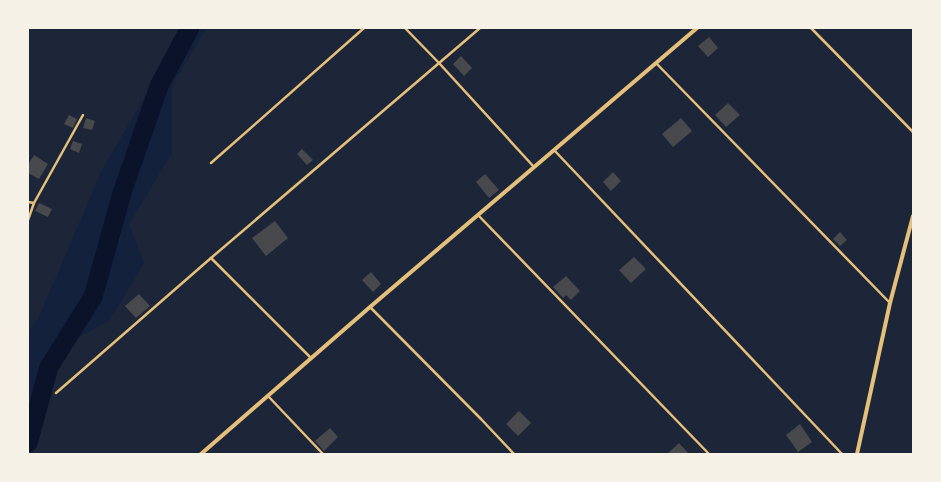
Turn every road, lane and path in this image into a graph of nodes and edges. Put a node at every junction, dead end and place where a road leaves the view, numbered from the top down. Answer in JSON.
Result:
{"nodes":[{"id":1,"x":364,"y":28,"type":"edge"},
{"id":2,"x":405,"y":28,"type":"edge"},
{"id":3,"x":480,"y":28,"type":"edge"},
{"id":4,"x":697,"y":28,"type":"edge"},
{"id":5,"x":811,"y":28,"type":"edge"},
{"id":6,"x":439,"y":63,"type":"junction"},
{"id":7,"x":656,"y":63,"type":"junction"},
{"id":8,"x":83,"y":115,"type":"dead end"},
{"id":9,"x":913,"y":132,"type":"edge"},
{"id":10,"x":554,"y":150,"type":"junction"},
{"id":11,"x":211,"y":163,"type":"dead end"},
{"id":12,"x":534,"y":167,"type":"junction"},
{"id":13,"x":28,"y":202,"type":"edge"},
{"id":14,"x":34,"y":203,"type":"junction"},
{"id":15,"x":478,"y":215,"type":"junction"},
{"id":16,"x":913,"y":216,"type":"edge"},
{"id":17,"x":28,"y":220,"type":"edge"},
{"id":18,"x":211,"y":258,"type":"junction"},
{"id":19,"x":890,"y":303,"type":"junction"},
{"id":20,"x":370,"y":307,"type":"junction"},
{"id":21,"x":311,"y":358,"type":"junction"},
{"id":22,"x":56,"y":393,"type":"dead end"},
{"id":23,"x":268,"y":396,"type":"junction"},
{"id":24,"x":201,"y":454,"type":"edge"},
{"id":25,"x":323,"y":454,"type":"edge"},
{"id":26,"x":514,"y":454,"type":"edge"},
{"id":27,"x":709,"y":454,"type":"edge"},
{"id":28,"x":842,"y":454,"type":"edge"},
{"id":29,"x":857,"y":454,"type":"edge"}],
"edges":[{"from":1,"to":11,"type":"lane"},
{"from":2,"to":6,"type":"lane"},
{"from":3,"to":6,"type":"lane"},
{"from":4,"to":7,"type":"street"},
{"from":5,"to":9,"type":"lane"},
{"from":6,"to":12,"type":"lane"},
{"from":6,"to":18,"type":"lane"},
{"from":7,"to":10,"type":"street"},
{"from":7,"to":19,"type":"lane"},
{"from":8,"to":14,"type":"lane"},
{"from":10,"to":12,"type":"street"},
{"from":10,"to":28,"type":"lane"},
{"from":12,"to":15,"type":"street"},
{"from":13,"to":14,"type":"lane"},
{"from":14,"to":17,"type":"lane"},
{"from":15,"to":20,"type":"street"},
{"from":15,"to":27,"type":"lane"},
{"from":16,"to":19,"type":"street"},
{"from":18,"to":21,"type":"lane"},
{"from":18,"to":22,"type":"lane"},
{"from":19,"to":29,"type":"street"},
{"from":20,"to":21,"type":"street"},
{"from":20,"to":26,"type":"lane"},
{"from":21,"to":23,"type":"street"},
{"from":23,"to":24,"type":"street"},
{"from":23,"to":25,"type":"lane"}]}
